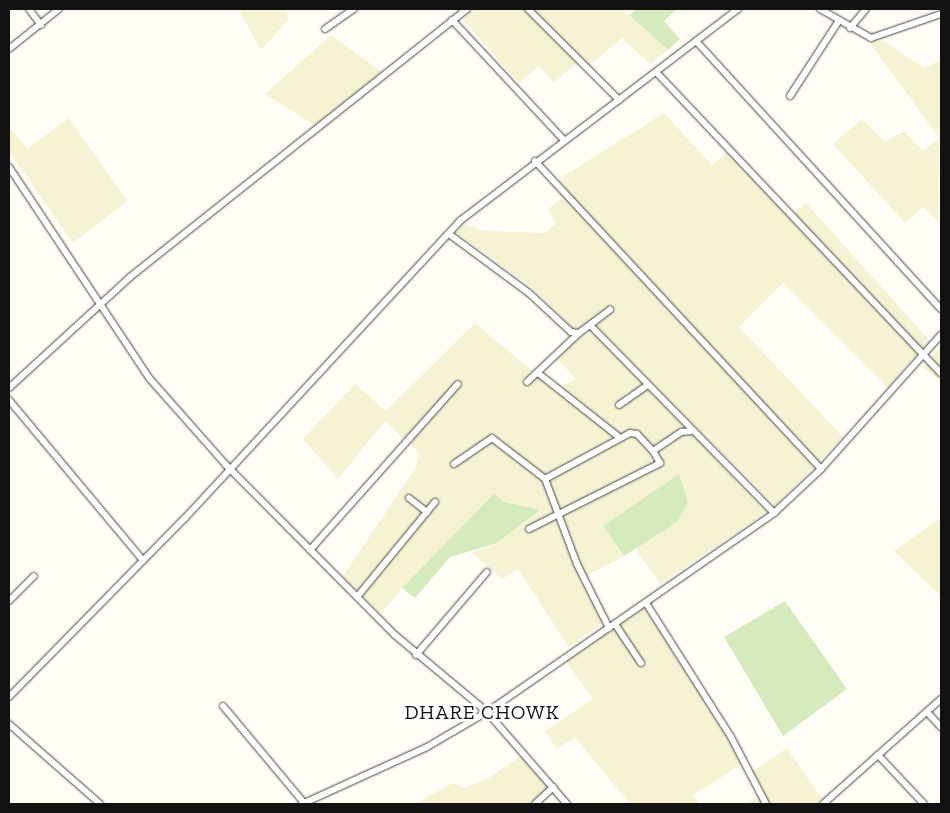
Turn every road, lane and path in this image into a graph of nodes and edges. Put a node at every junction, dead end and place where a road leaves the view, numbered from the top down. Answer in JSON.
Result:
{"nodes":[{"id":1,"x":29,"y":9,"type":"edge"},
{"id":2,"x":59,"y":9,"type":"edge"},
{"id":3,"x":354,"y":9,"type":"edge"},
{"id":4,"x":467,"y":9,"type":"edge"},
{"id":5,"x":528,"y":9,"type":"edge"},
{"id":6,"x":738,"y":9,"type":"edge"},
{"id":7,"x":820,"y":9,"type":"edge"},
{"id":8,"x":866,"y":9,"type":"edge"},
{"id":9,"x":941,"y":14,"type":"edge"},
{"id":10,"x":452,"y":20,"type":"junction"},
{"id":11,"x":838,"y":22,"type":"junction"},
{"id":12,"x":41,"y":25,"type":"junction"},
{"id":13,"x":850,"y":28,"type":"junction"},
{"id":14,"x":325,"y":29,"type":"dead end"},
{"id":15,"x":696,"y":42,"type":"junction"},
{"id":16,"x":9,"y":49,"type":"edge"},
{"id":17,"x":657,"y":73,"type":"junction"},
{"id":18,"x":790,"y":96,"type":"dead end"},
{"id":19,"x":619,"y":100,"type":"junction"},
{"id":20,"x":564,"y":140,"type":"junction"},
{"id":21,"x":535,"y":161,"type":"junction"},
{"id":22,"x":9,"y":167,"type":"edge"},
{"id":23,"x":449,"y":234,"type":"junction"},
{"id":24,"x":99,"y":306,"type":"junction"},
{"id":25,"x":941,"y":309,"type":"edge"},
{"id":26,"x":610,"y":310,"type":"dead end"},
{"id":27,"x":591,"y":326,"type":"junction"},
{"id":28,"x":579,"y":333,"type":"junction"},
{"id":29,"x":941,"y":335,"type":"edge"},
{"id":30,"x":922,"y":357,"type":"junction"},
{"id":31,"x":538,"y":373,"type":"junction"},
{"id":32,"x":941,"y":373,"type":"edge"},
{"id":33,"x":527,"y":382,"type":"dead end"},
{"id":34,"x":458,"y":384,"type":"dead end"},
{"id":35,"x":648,"y":385,"type":"junction"},
{"id":36,"x":9,"y":388,"type":"edge"},
{"id":37,"x":9,"y":400,"type":"edge"},
{"id":38,"x":619,"y":405,"type":"dead end"},
{"id":39,"x":693,"y":431,"type":"junction"},
{"id":40,"x":620,"y":438,"type":"junction"},
{"id":41,"x":654,"y":451,"type":"junction"},
{"id":42,"x":454,"y":464,"type":"dead end"},
{"id":43,"x":821,"y":468,"type":"junction"},
{"id":44,"x":231,"y":469,"type":"junction"},
{"id":45,"x":545,"y":479,"type":"junction"},
{"id":46,"x":409,"y":498,"type":"dead end"},
{"id":47,"x":435,"y":502,"type":"dead end"},
{"id":48,"x":427,"y":512,"type":"junction"},
{"id":49,"x":774,"y":513,"type":"junction"},
{"id":50,"x":558,"y":518,"type":"junction"},
{"id":51,"x":530,"y":529,"type":"dead end"},
{"id":52,"x":310,"y":550,"type":"junction"},
{"id":53,"x":143,"y":560,"type":"junction"},
{"id":54,"x":487,"y":572,"type":"dead end"},
{"id":55,"x":34,"y":576,"type":"dead end"},
{"id":56,"x":357,"y":597,"type":"junction"},
{"id":57,"x":9,"y":601,"type":"edge"},
{"id":58,"x":646,"y":603,"type":"junction"},
{"id":59,"x":615,"y":624,"type":"junction"},
{"id":60,"x":609,"y":628,"type":"junction"},
{"id":61,"x":416,"y":655,"type":"junction"},
{"id":62,"x":641,"y":663,"type":"dead end"},
{"id":63,"x":9,"y":697,"type":"edge"},
{"id":64,"x":941,"y":699,"type":"edge"},
{"id":65,"x":223,"y":706,"type":"dead end"},
{"id":66,"x":487,"y":712,"type":"junction"},
{"id":67,"x":927,"y":712,"type":"junction"},
{"id":68,"x":9,"y":724,"type":"edge"},
{"id":69,"x":941,"y":727,"type":"edge"},
{"id":70,"x":878,"y":755,"type":"junction"},
{"id":71,"x":552,"y":787,"type":"junction"},
{"id":72,"x":827,"y":803,"type":"edge"},
{"id":73,"x":100,"y":804,"type":"edge"},
{"id":74,"x":303,"y":804,"type":"edge"},
{"id":75,"x":536,"y":804,"type":"edge"},
{"id":76,"x":567,"y":804,"type":"edge"},
{"id":77,"x":766,"y":804,"type":"edge"},
{"id":78,"x":924,"y":804,"type":"edge"}],
"edges":[{"from":1,"to":12,"type":"street"},
{"from":2,"to":12,"type":"street"},
{"from":3,"to":14,"type":"street"},
{"from":4,"to":10,"type":"street"},
{"from":5,"to":19,"type":"street"},
{"from":6,"to":15,"type":"street"},
{"from":7,"to":11,"type":"street"},
{"from":8,"to":13,"type":"street"},
{"from":9,"to":13,"type":"street"},
{"from":10,"to":20,"type":"street"},
{"from":10,"to":24,"type":"street"},
{"from":11,"to":13,"type":"street"},
{"from":11,"to":18,"type":"street"},
{"from":12,"to":16,"type":"street"},
{"from":15,"to":17,"type":"street"},
{"from":15,"to":25,"type":"street"},
{"from":17,"to":19,"type":"street"},
{"from":17,"to":30,"type":"street"},
{"from":19,"to":20,"type":"street"},
{"from":20,"to":21,"type":"street"},
{"from":21,"to":23,"type":"street"},
{"from":21,"to":43,"type":"street"},
{"from":22,"to":24,"type":"street"},
{"from":23,"to":28,"type":"street"},
{"from":23,"to":44,"type":"street"},
{"from":24,"to":36,"type":"street"},
{"from":24,"to":44,"type":"street"},
{"from":26,"to":27,"type":"street"},
{"from":27,"to":28,"type":"street"},
{"from":27,"to":35,"type":"street"},
{"from":28,"to":31,"type":"street"},
{"from":29,"to":30,"type":"street"},
{"from":30,"to":32,"type":"street"},
{"from":30,"to":43,"type":"street"},
{"from":31,"to":33,"type":"street"},
{"from":31,"to":40,"type":"street"},
{"from":34,"to":52,"type":"street"},
{"from":35,"to":38,"type":"street"},
{"from":35,"to":39,"type":"street"},
{"from":37,"to":53,"type":"street"},
{"from":39,"to":41,"type":"street"},
{"from":39,"to":49,"type":"street"},
{"from":40,"to":41,"type":"street"},
{"from":40,"to":45,"type":"street"},
{"from":41,"to":50,"type":"street"},
{"from":42,"to":45,"type":"street"},
{"from":43,"to":49,"type":"street"},
{"from":44,"to":52,"type":"street"},
{"from":44,"to":53,"type":"street"},
{"from":45,"to":50,"type":"street"},
{"from":46,"to":48,"type":"street"},
{"from":47,"to":48,"type":"street"},
{"from":48,"to":56,"type":"street"},
{"from":49,"to":58,"type":"street"},
{"from":50,"to":51,"type":"street"},
{"from":50,"to":60,"type":"street"},
{"from":52,"to":56,"type":"street"},
{"from":53,"to":63,"type":"street"},
{"from":54,"to":61,"type":"street"},
{"from":55,"to":57,"type":"street"},
{"from":56,"to":61,"type":"street"},
{"from":58,"to":59,"type":"street"},
{"from":58,"to":77,"type":"street"},
{"from":59,"to":60,"type":"street"},
{"from":59,"to":62,"type":"street"},
{"from":60,"to":66,"type":"street"},
{"from":61,"to":66,"type":"street"},
{"from":64,"to":67,"type":"street"},
{"from":65,"to":74,"type":"street"},
{"from":66,"to":71,"type":"street"},
{"from":66,"to":74,"type":"street"},
{"from":67,"to":69,"type":"street"},
{"from":67,"to":70,"type":"street"},
{"from":68,"to":73,"type":"street"},
{"from":70,"to":72,"type":"street"},
{"from":70,"to":78,"type":"street"},
{"from":71,"to":75,"type":"street"},
{"from":71,"to":76,"type":"street"}]}
